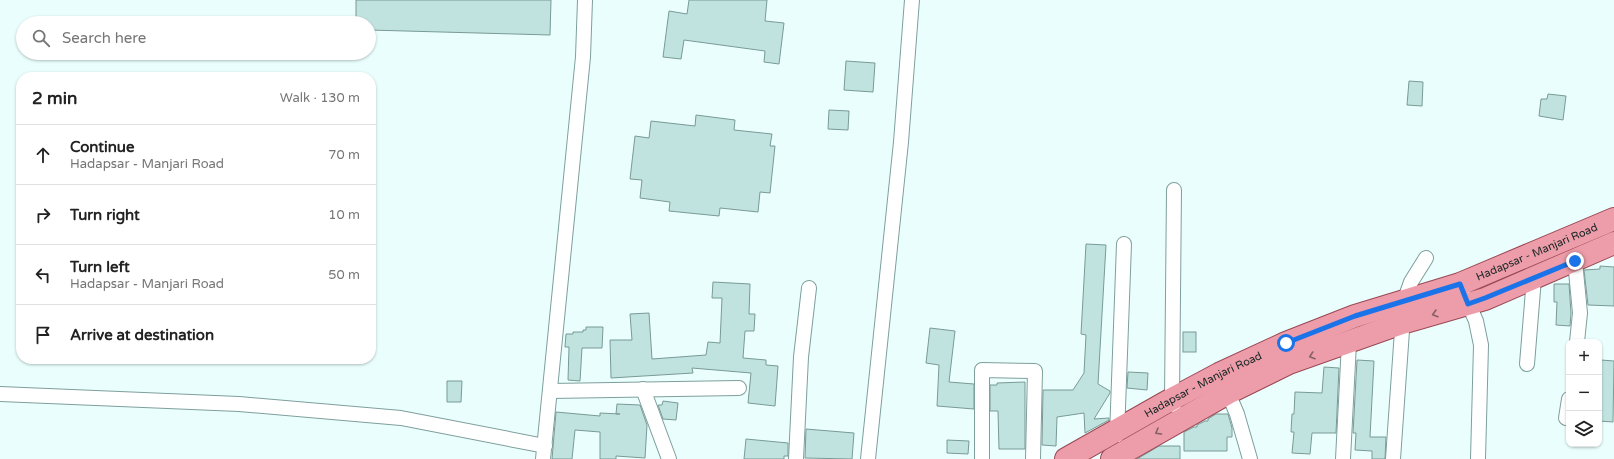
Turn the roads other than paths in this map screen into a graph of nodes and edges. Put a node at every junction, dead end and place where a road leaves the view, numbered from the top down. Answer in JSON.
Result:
{"nodes":[{"id":1,"x":585,"y":0,"type":"edge"},
{"id":2,"x":912,"y":0,"type":"edge"},
{"id":3,"x":1174,"y":190,"type":"dead end"},
{"id":4,"x":1614,"y":219,"type":"edge"},
{"id":5,"x":1614,"y":243,"type":"edge"},
{"id":6,"x":1124,"y":244,"type":"dead end"},
{"id":7,"x":1426,"y":258,"type":"dead end"},
{"id":8,"x":1575,"y":261,"type":"junction"},
{"id":9,"x":1534,"y":278,"type":"junction"},
{"id":10,"x":1460,"y":284,"type":"junction"},
{"id":11,"x":809,"y":288,"type":"dead end"},
{"id":12,"x":1468,"y":304,"type":"junction"},
{"id":13,"x":1403,"y":312,"type":"junction"},
{"id":14,"x":1577,"y":339,"type":"edge"},
{"id":15,"x":1349,"y":343,"type":"junction"},
{"id":16,"x":1527,"y":364,"type":"dead end"},
{"id":17,"x":739,"y":388,"type":"dead end"},
{"id":18,"x":643,"y":389,"type":"junction"},
{"id":19,"x":550,"y":391,"type":"junction"},
{"id":20,"x":1228,"y":393,"type":"junction"},
{"id":21,"x":0,"y":394,"type":"edge"},
{"id":22,"x":1172,"y":399,"type":"junction"},
{"id":23,"x":1178,"y":421,"type":"junction"},
{"id":24,"x":1116,"y":430,"type":"junction"},
{"id":25,"x":544,"y":452,"type":"edge"},
{"id":26,"x":1115,"y":457,"type":"edge"},
{"id":27,"x":669,"y":459,"type":"edge"},
{"id":28,"x":796,"y":459,"type":"edge"},
{"id":29,"x":868,"y":459,"type":"edge"},
{"id":30,"x":982,"y":459,"type":"edge"},
{"id":31,"x":1033,"y":459,"type":"edge"},
{"id":32,"x":1066,"y":459,"type":"edge"},
{"id":33,"x":1250,"y":459,"type":"edge"},
{"id":34,"x":1343,"y":459,"type":"edge"},
{"id":35,"x":1393,"y":459,"type":"edge"},
{"id":36,"x":1478,"y":459,"type":"edge"}],
"edges":[{"from":1,"to":19,"type":"street"},
{"from":2,"to":29,"type":"street"},
{"from":3,"to":22,"type":"street"},
{"from":4,"to":10,"type":"main road","name":"Hadapsar - Manjari Road"},
{"from":5,"to":8,"type":"main road","name":"Hadapsar - Manjari Road"},
{"from":6,"to":24,"type":"street"},
{"from":7,"to":13,"type":"street"},
{"from":8,"to":9,"type":"main road","name":"Hadapsar - Manjari Road"},
{"from":8,"to":14,"type":"street"},
{"from":9,"to":12,"type":"main road","name":"Hadapsar - Manjari Road"},
{"from":9,"to":16,"type":"street"},
{"from":10,"to":12,"type":"street"},
{"from":10,"to":13,"type":"main road","name":"Hadapsar - Manjari Road"},
{"from":11,"to":28,"type":"street"},
{"from":12,"to":13,"type":"main road","name":"Hadapsar - Manjari Road","one_way":true},
{"from":12,"to":36,"type":"street"},
{"from":13,"to":15,"type":"main road","name":"Hadapsar - Manjari Road"},
{"from":13,"to":22,"type":"main road","name":"Hadapsar - Manjari Road"},
{"from":13,"to":35,"type":"street"},
{"from":15,"to":20,"type":"main road","name":"Hadapsar - Manjari Road","one_way":true},
{"from":15,"to":34,"type":"street"},
{"from":17,"to":18,"type":"street"},
{"from":18,"to":19,"type":"street"},
{"from":18,"to":27,"type":"street"},
{"from":19,"to":25,"type":"street"},
{"from":20,"to":23,"type":"main road","name":"Hadapsar - Manjari Road"},
{"from":20,"to":33,"type":"street"},
{"from":21,"to":25,"type":"street"},
{"from":22,"to":23,"type":"street"},
{"from":22,"to":24,"type":"main road","name":"Hadapsar - Manjari Road"},
{"from":23,"to":26,"type":"main road","name":"Hadapsar - Manjari Road","one_way":true},
{"from":24,"to":26,"type":"street"},
{"from":24,"to":32,"type":"main road","name":"Hadapsar - Manjari Road"},
{"from":30,"to":31,"type":"street"}]}
